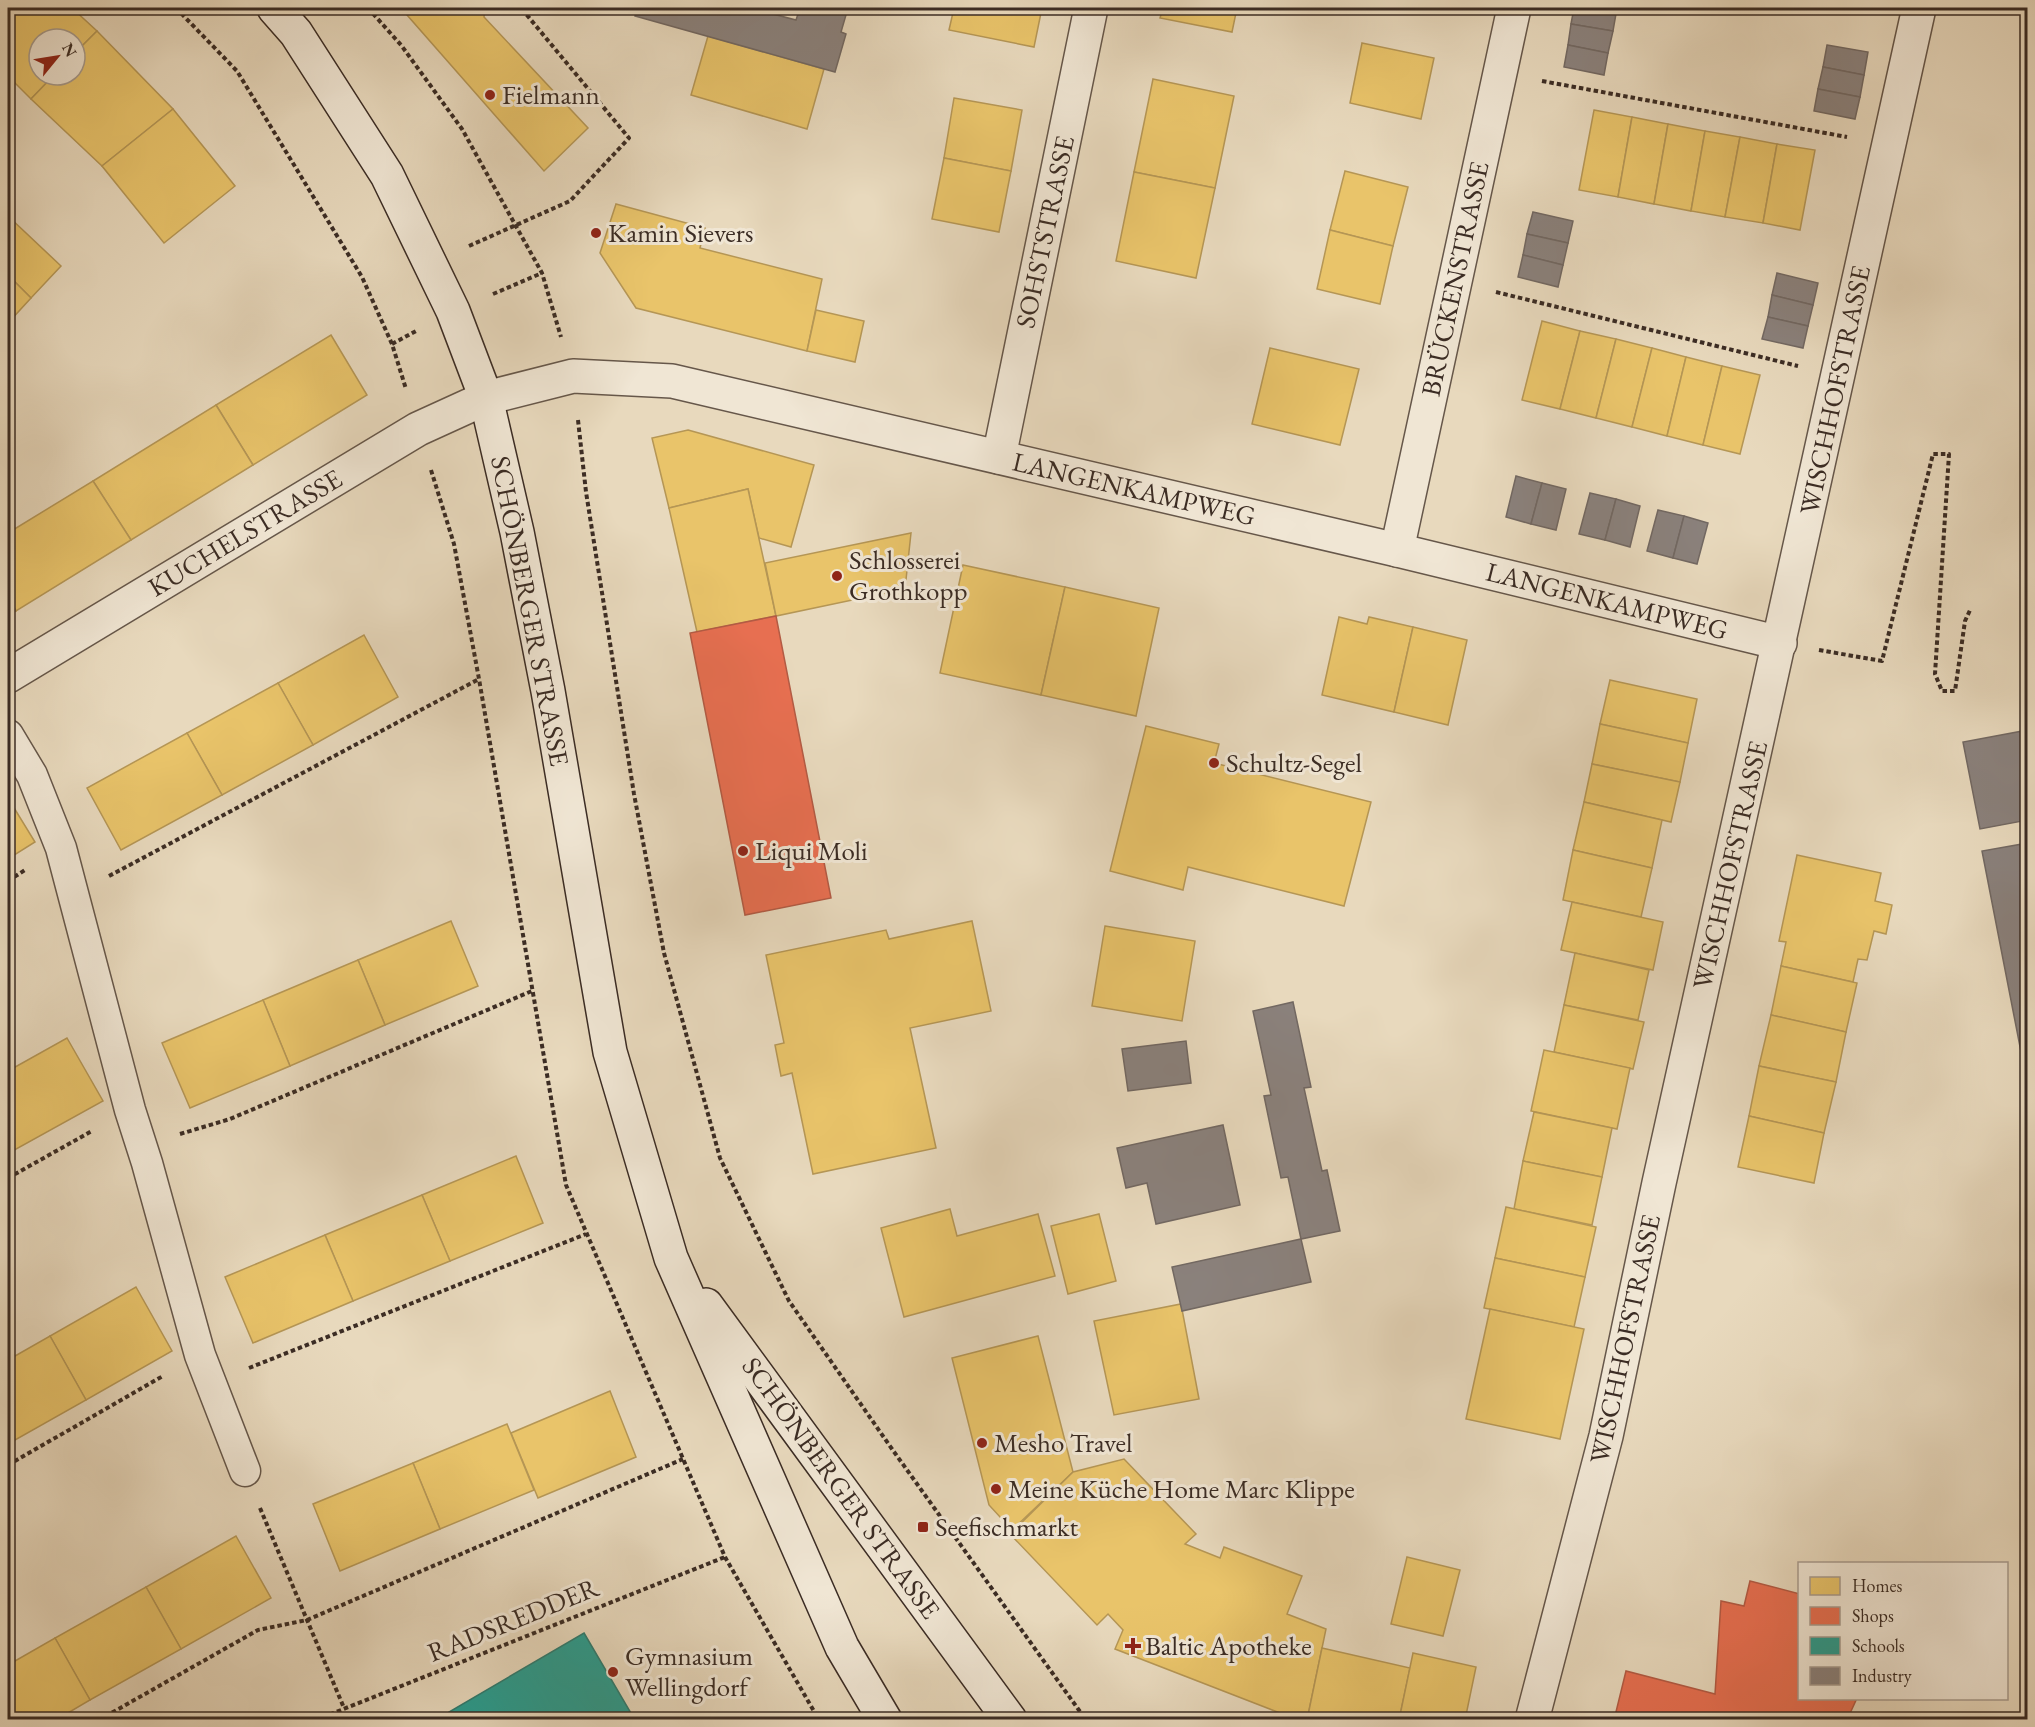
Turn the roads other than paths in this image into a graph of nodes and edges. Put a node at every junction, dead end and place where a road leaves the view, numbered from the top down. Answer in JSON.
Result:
{"nodes":[{"id":1,"x":274,"y":8,"type":"edge"},
{"id":2,"x":1091,"y":8,"type":"edge"},
{"id":3,"x":1514,"y":8,"type":"edge"},
{"id":4,"x":1919,"y":8,"type":"edge"},
{"id":5,"x":486,"y":398,"type":"junction"},
{"id":6,"x":999,"y":457,"type":"junction"},
{"id":7,"x":1397,"y":550,"type":"junction"},
{"id":8,"x":1780,"y":643,"type":"junction"},
{"id":9,"x":8,"y":676,"type":"edge"},
{"id":10,"x":8,"y":735,"type":"edge"},
{"id":11,"x":671,"y":1258,"type":"junction"},
{"id":12,"x":244,"y":1471,"type":"road end"},
{"id":13,"x":885,"y":1719,"type":"edge"},
{"id":14,"x":1010,"y":1719,"type":"edge"},
{"id":15,"x":1532,"y":1719,"type":"edge"}],
"edges":[{"from":1,"to":5,"type":"street","name":"SCHÖNBERGER STRASSE"},
{"from":2,"to":6,"type":"street","name":"SOHSTSTRASSE"},
{"from":3,"to":7,"type":"street","name":"BRÜCKENSTRASSE"},
{"from":4,"to":8,"type":"street","name":"WISCHHOFSTRASSE"},
{"from":5,"to":6,"type":"street","name":"LANGENKAMPWEG"},
{"from":5,"to":9,"type":"street","name":"KUCHELSTRASSE"},
{"from":5,"to":11,"type":"street","name":"SCHÖNBERGER STRASSE"},
{"from":6,"to":7,"type":"street","name":"LANGENKAMPWEG"},
{"from":7,"to":8,"type":"street","name":"LANGENKAMPWEG"},
{"from":8,"to":15,"type":"street","name":"WISCHHOFSTRASSE"},
{"from":10,"to":12,"type":"lane"},
{"from":11,"to":13,"type":"street","name":"SCHÖNBERGER STRASSE"},
{"from":11,"to":14,"type":"street","name":"SCHÖNBERGER STRASSE"}]}
